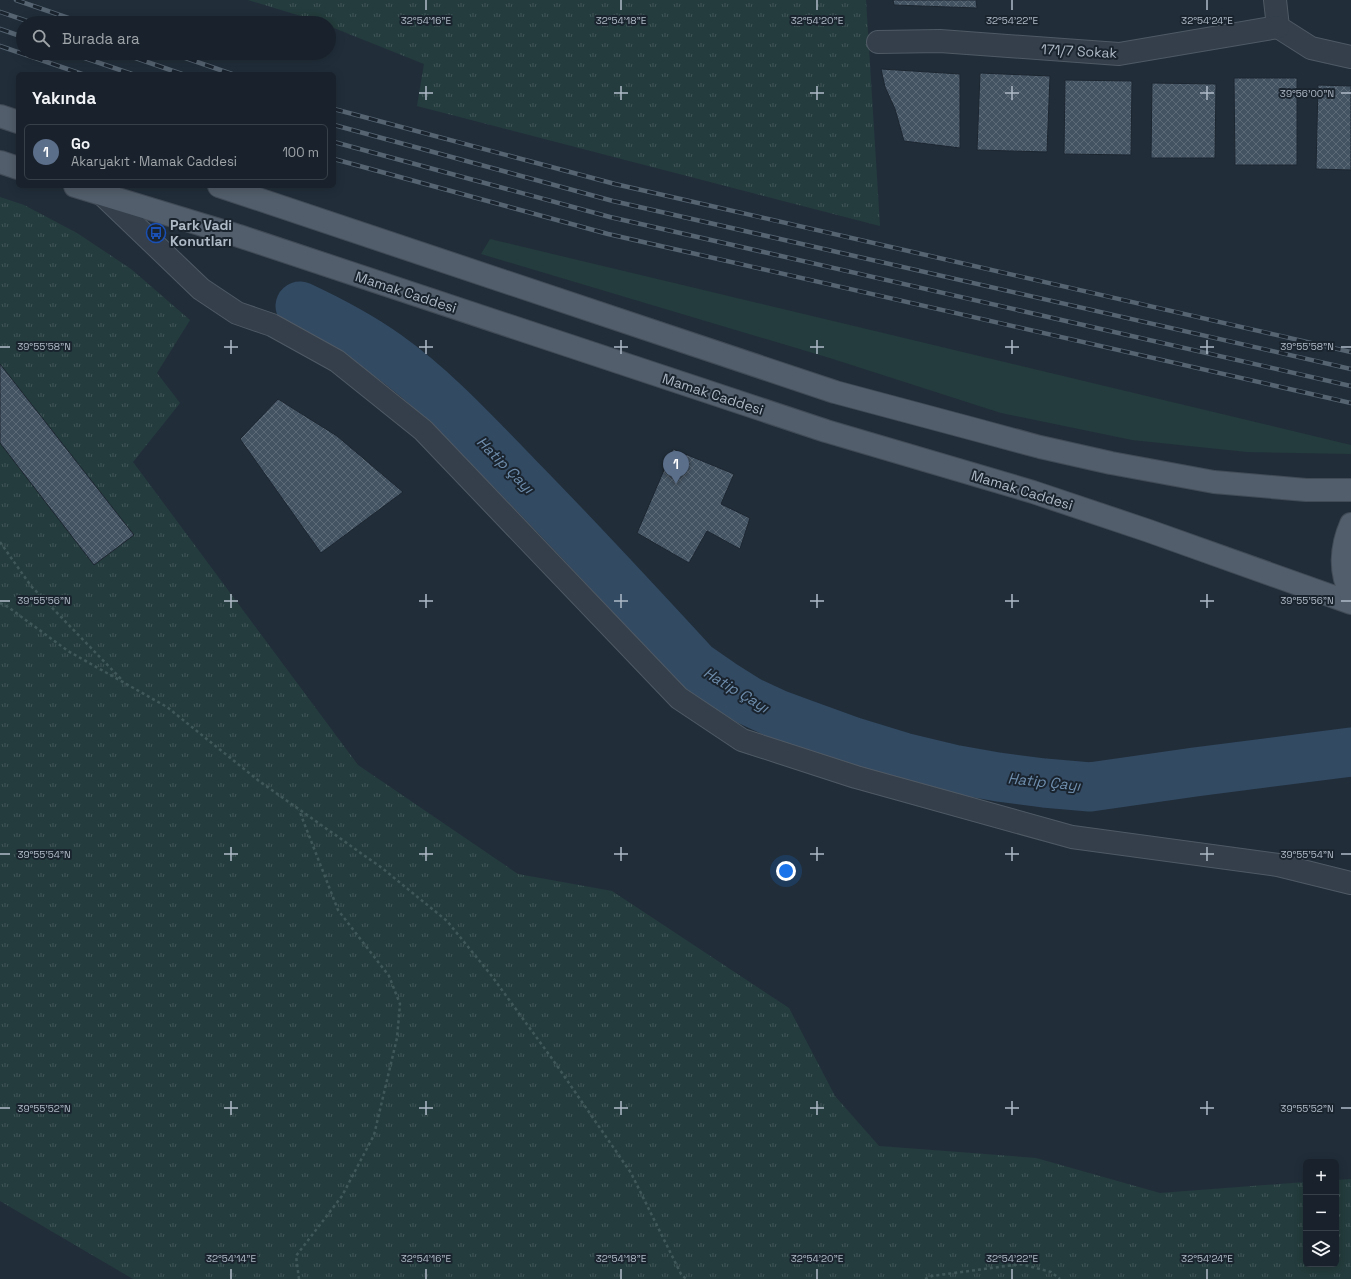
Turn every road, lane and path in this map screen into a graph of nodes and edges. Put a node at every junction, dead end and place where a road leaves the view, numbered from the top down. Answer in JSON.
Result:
{"nodes":[{"id":1,"x":1275,"y":0,"type":"edge"},
{"id":2,"x":1278,"y":27,"type":"junction"},
{"id":3,"x":878,"y":42,"type":"dead end"},
{"id":4,"x":1351,"y":57,"type":"edge"},
{"id":5,"x":0,"y":116,"type":"edge"},
{"id":6,"x":16,"y":121,"type":"edge"},
{"id":7,"x":0,"y":162,"type":"edge"},
{"id":8,"x":16,"y":167,"type":"edge"},
{"id":9,"x":81,"y":188,"type":"edge"},
{"id":10,"x":225,"y":188,"type":"edge"},
{"id":11,"x":103,"y":195,"type":"junction"},
{"id":12,"x":1351,"y":490,"type":"edge"},
{"id":13,"x":1351,"y":524,"type":"edge"},
{"id":14,"x":0,"y":542,"type":"edge"},
{"id":15,"x":1351,"y":594,"type":"edge"},
{"id":16,"x":0,"y":603,"type":"edge"},
{"id":17,"x":1351,"y":603,"type":"edge"},
{"id":18,"x":126,"y":684,"type":"junction"},
{"id":19,"x":299,"y":809,"type":"junction"},
{"id":20,"x":1351,"y":883,"type":"edge"},
{"id":21,"x":299,"y":1279,"type":"edge"},
{"id":22,"x":686,"y":1279,"type":"edge"},
{"id":23,"x":925,"y":1279,"type":"edge"},
{"id":24,"x":1060,"y":1279,"type":"edge"}],
"edges":[{"from":1,"to":2,"type":"street"},
{"from":2,"to":3,"type":"street","name":"171/7 Sokak"},
{"from":2,"to":4,"type":"street"},
{"from":5,"to":6,"type":"main road"},
{"from":7,"to":8,"type":"main road"},
{"from":9,"to":11,"type":"main road","name":"Mamak Caddesi"},
{"from":10,"to":12,"type":"main road"},
{"from":11,"to":17,"type":"main road","name":"Mamak Caddesi"},
{"from":11,"to":20,"type":"street"},
{"from":13,"to":15,"type":"main road"},
{"from":14,"to":18,"type":"path"},
{"from":16,"to":18,"type":"path"},
{"from":18,"to":19,"type":"path"},
{"from":19,"to":21,"type":"path"},
{"from":19,"to":22,"type":"path"},
{"from":23,"to":24,"type":"path"}]}
